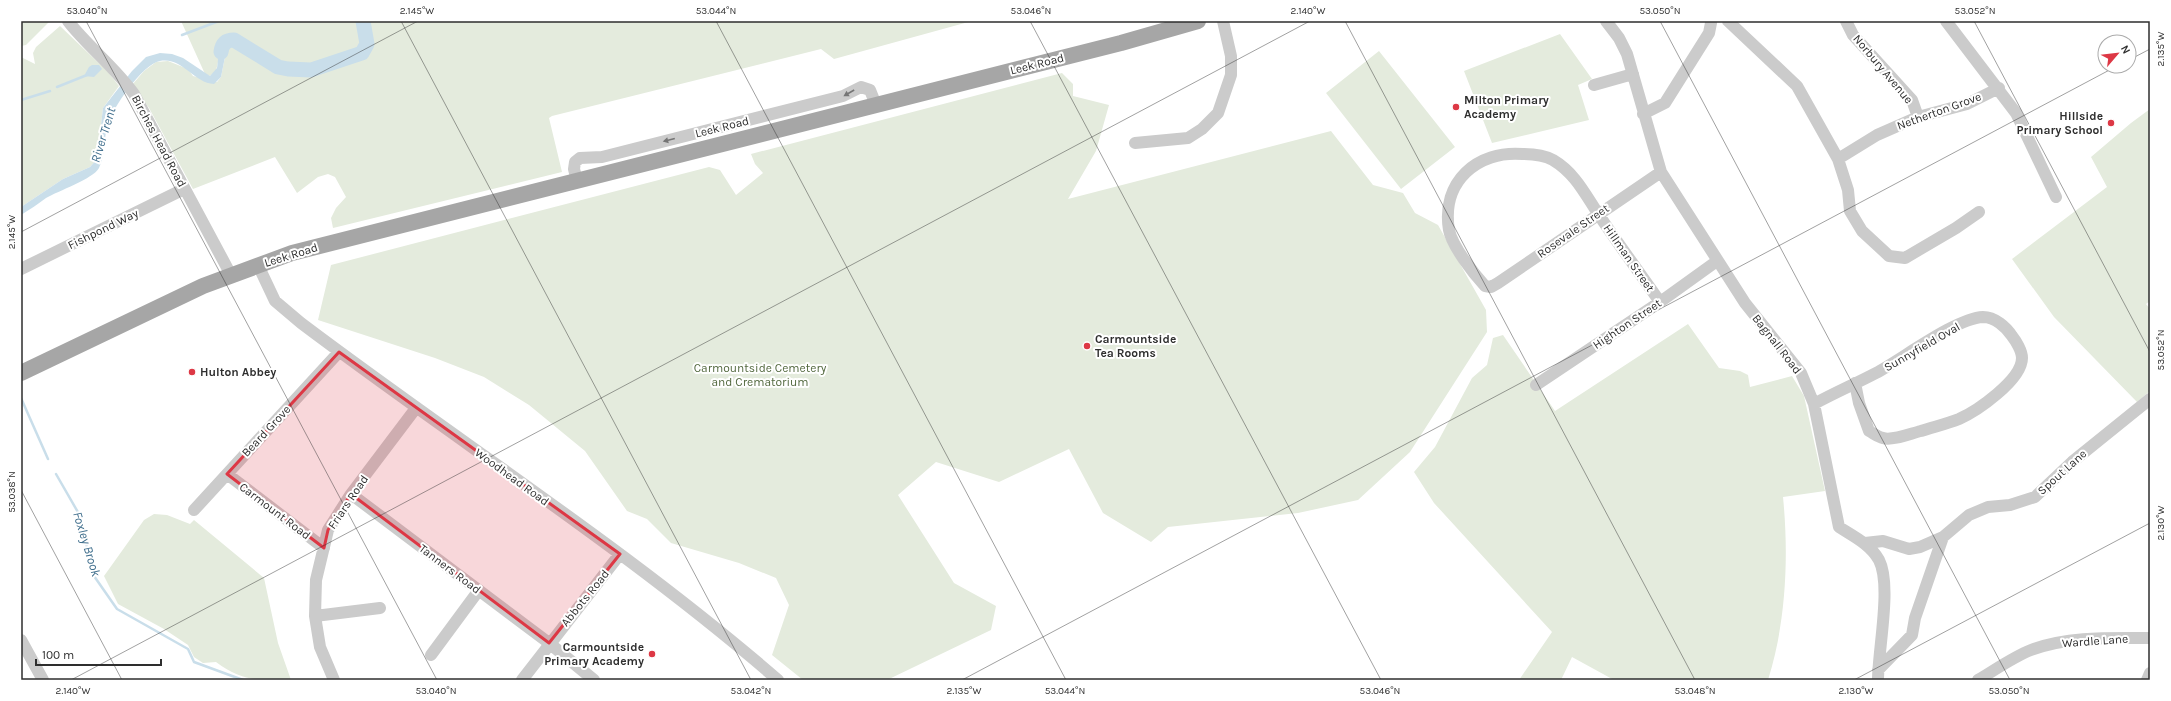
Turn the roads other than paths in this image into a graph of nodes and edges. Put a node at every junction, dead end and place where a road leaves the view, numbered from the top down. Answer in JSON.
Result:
{"nodes":[{"id":1,"x":68,"y":21,"type":"edge"},
{"id":2,"x":1198,"y":21,"type":"edge"},
{"id":3,"x":1223,"y":21,"type":"edge"},
{"id":4,"x":1606,"y":21,"type":"edge"},
{"id":5,"x":1728,"y":21,"type":"edge"},
{"id":6,"x":1846,"y":21,"type":"edge"},
{"id":7,"x":1946,"y":21,"type":"edge"},
{"id":8,"x":1713,"y":22,"type":"edge"},
{"id":9,"x":1633,"y":74,"type":"junction"},
{"id":10,"x":1594,"y":85,"type":"dead end"},
{"id":11,"x":1999,"y":88,"type":"junction"},
{"id":12,"x":876,"y":105,"type":"junction"},
{"id":13,"x":1643,"y":114,"type":"junction"},
{"id":14,"x":1918,"y":117,"type":"junction"},
{"id":15,"x":1135,"y":143,"type":"dead end"},
{"id":16,"x":1838,"y":159,"type":"junction"},
{"id":17,"x":1660,"y":172,"type":"junction"},
{"id":18,"x":577,"y":181,"type":"junction"},
{"id":19,"x":184,"y":189,"type":"junction"},
{"id":20,"x":2056,"y":197,"type":"dead end"},
{"id":21,"x":1979,"y":212,"type":"dead end"},
{"id":22,"x":1598,"y":214,"type":"junction"},
{"id":23,"x":1717,"y":261,"type":"junction"},
{"id":24,"x":258,"y":265,"type":"junction"},
{"id":25,"x":21,"y":269,"type":"edge"},
{"id":26,"x":231,"y":275,"type":"junction"},
{"id":27,"x":1660,"y":302,"type":"junction"},
{"id":28,"x":339,"y":352,"type":"junction"},
{"id":29,"x":21,"y":372,"type":"edge"},
{"id":30,"x":1854,"y":383,"type":"junction"},
{"id":31,"x":1536,"y":385,"type":"dead end"},
{"id":32,"x":2150,"y":399,"type":"edge"},
{"id":33,"x":1814,"y":404,"type":"junction"},
{"id":34,"x":416,"y":408,"type":"junction"},
{"id":35,"x":227,"y":474,"type":"junction"},
{"id":36,"x":351,"y":494,"type":"junction"},
{"id":37,"x":194,"y":510,"type":"dead end"},
{"id":38,"x":1944,"y":537,"type":"junction"},
{"id":39,"x":1865,"y":543,"type":"junction"},
{"id":40,"x":324,"y":548,"type":"junction"},
{"id":41,"x":620,"y":554,"type":"junction"},
{"id":42,"x":479,"y":590,"type":"junction"},
{"id":43,"x":380,"y":608,"type":"dead end"},
{"id":44,"x":315,"y":616,"type":"junction"},
{"id":45,"x":2150,"y":638,"type":"edge"},
{"id":46,"x":21,"y":640,"type":"edge"},
{"id":47,"x":549,"y":643,"type":"junction"},
{"id":48,"x":431,"y":655,"type":"dead end"},
{"id":49,"x":2150,"y":673,"type":"edge"},
{"id":50,"x":1878,"y":675,"type":"edge"},
{"id":51,"x":43,"y":680,"type":"edge"},
{"id":52,"x":334,"y":680,"type":"edge"},
{"id":53,"x":522,"y":680,"type":"edge"},
{"id":54,"x":594,"y":680,"type":"edge"},
{"id":55,"x":778,"y":680,"type":"edge"},
{"id":56,"x":1978,"y":680,"type":"edge"},
{"id":57,"x":2147,"y":680,"type":"edge"}],
"edges":[{"from":1,"to":19,"type":"street","name":"Birches Head Road"},
{"from":2,"to":12,"type":"main road","name":"Leek Road"},
{"from":3,"to":15,"type":"street"},
{"from":4,"to":9,"type":"street","name":"Bagnall Road"},
{"from":5,"to":16,"type":"street"},
{"from":6,"to":14,"type":"street","name":"Norbury Avenue"},
{"from":7,"to":11,"type":"street","name":"Netherton Grove"},
{"from":8,"to":13,"type":"street"},
{"from":9,"to":10,"type":"street"},
{"from":9,"to":13,"type":"street","name":"Bagnall Road"},
{"from":11,"to":14,"type":"street","name":"Netherton Grove"},
{"from":11,"to":20,"type":"street","name":"Netherton Grove"},
{"from":12,"to":18,"type":"main road","name":"Leek Road"},
{"from":12,"to":18,"type":"street","name":"Leek Road","one_way":true},
{"from":13,"to":17,"type":"street","name":"Bagnall Road"},
{"from":14,"to":16,"type":"street","name":"Netherton Grove"},
{"from":16,"to":21,"type":"street"},
{"from":17,"to":22,"type":"street","name":"Rosevale Street"},
{"from":17,"to":23,"type":"street","name":"Bagnall Road"},
{"from":18,"to":24,"type":"main road","name":"Leek Road"},
{"from":19,"to":25,"type":"street","name":"Fishpond Way"},
{"from":19,"to":26,"type":"street","name":"Birches Head Road"},
{"from":22,"to":22,"type":"street","name":"Rosevale Street"},
{"from":22,"to":27,"type":"street","name":"Hillman Street"},
{"from":23,"to":27,"type":"street","name":"Highton Street"},
{"from":23,"to":33,"type":"street","name":"Bagnall Road"},
{"from":24,"to":26,"type":"main road","name":"Leek Road"},
{"from":24,"to":28,"type":"street","name":"Woodhead Road"},
{"from":26,"to":29,"type":"main road","name":"Leek Road"},
{"from":27,"to":31,"type":"street","name":"Highton Street"},
{"from":28,"to":34,"type":"street","name":"Woodhead Road"},
{"from":28,"to":35,"type":"street","name":"Beard Grove"},
{"from":30,"to":30,"type":"street","name":"Sunnyfield Oval"},
{"from":30,"to":33,"type":"street","name":"Sunnyfield Oval"},
{"from":32,"to":38,"type":"street","name":"Spout Lane"},
{"from":33,"to":39,"type":"street","name":"Bagnall Road"},
{"from":34,"to":36,"type":"street","name":"Friars Road"},
{"from":34,"to":41,"type":"street","name":"Woodhead Road"},
{"from":35,"to":37,"type":"street","name":"Beard Grove"},
{"from":35,"to":40,"type":"street","name":"Carmount Road"},
{"from":36,"to":40,"type":"street","name":"Friars Road"},
{"from":36,"to":42,"type":"street","name":"Tanners Road"},
{"from":38,"to":39,"type":"street","name":"Spout Lane"},
{"from":38,"to":50,"type":"street","name":"Spout Lane"},
{"from":39,"to":50,"type":"street","name":"Bagnall Road"},
{"from":40,"to":44,"type":"street","name":"Friars Road"},
{"from":41,"to":47,"type":"street","name":"Abbots Road"},
{"from":41,"to":55,"type":"street","name":"Woodhead Road"},
{"from":42,"to":47,"type":"street","name":"Tanners Road"},
{"from":42,"to":48,"type":"street"},
{"from":43,"to":44,"type":"street"},
{"from":44,"to":52,"type":"street","name":"Friars Road"},
{"from":45,"to":56,"type":"street","name":"Wardle Lane"},
{"from":46,"to":51,"type":"street"},
{"from":47,"to":53,"type":"street","name":"Abbots Road"},
{"from":47,"to":54,"type":"street","name":"Tanners Road"},
{"from":49,"to":57,"type":"street"}]}
